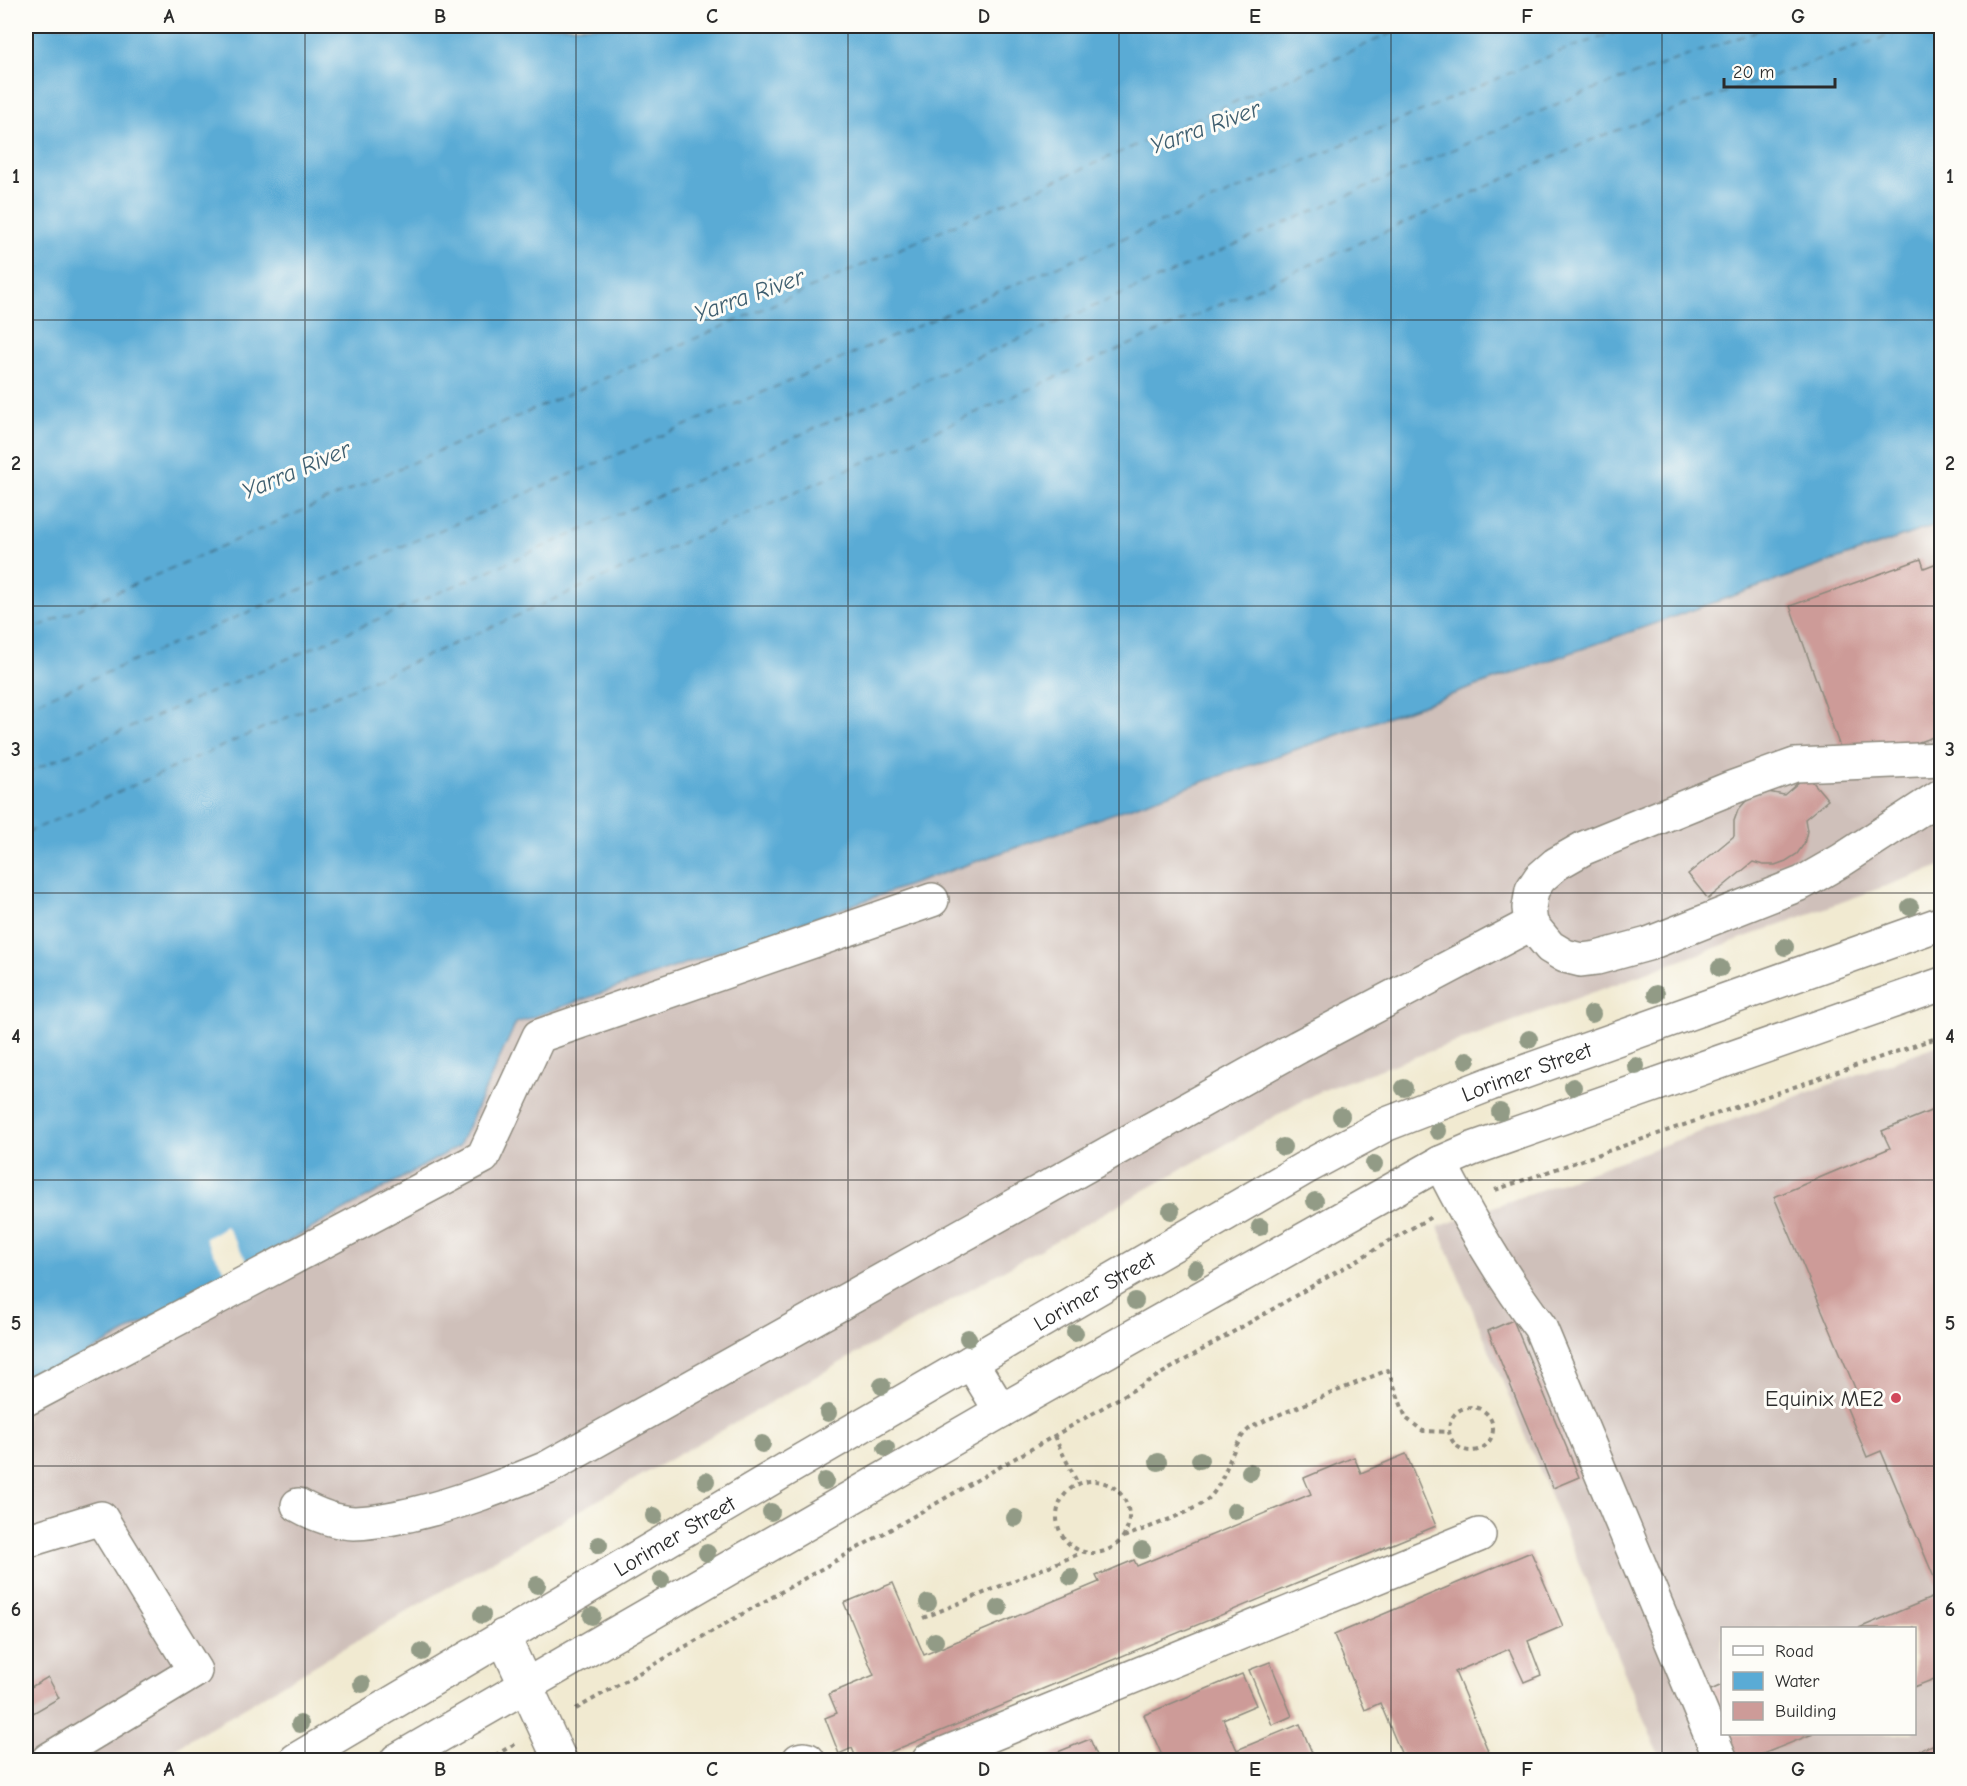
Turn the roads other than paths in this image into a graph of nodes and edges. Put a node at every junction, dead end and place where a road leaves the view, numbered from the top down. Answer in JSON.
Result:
{"nodes":[{"id":1,"x":1941,"y":759,"type":"edge"},
{"id":2,"x":1941,"y":795,"type":"edge"},
{"id":3,"x":932,"y":900,"type":"dead end"},
{"id":4,"x":1941,"y":923,"type":"edge"},
{"id":5,"x":1531,"y":924,"type":"junction"},
{"id":6,"x":1941,"y":984,"type":"edge"},
{"id":7,"x":1440,"y":1163,"type":"junction"},
{"id":8,"x":971,"y":1362,"type":"junction"},
{"id":9,"x":26,"y":1399,"type":"edge"},
{"id":10,"x":1001,"y":1412,"type":"junction"},
{"id":11,"x":298,"y":1505,"type":"dead end"},
{"id":12,"x":1479,"y":1535,"type":"dead end"},
{"id":13,"x":26,"y":1541,"type":"edge"},
{"id":14,"x":503,"y":1636,"type":"junction"},
{"id":15,"x":526,"y":1685,"type":"junction"},
{"id":16,"x":48,"y":1761,"type":"edge"},
{"id":17,"x":296,"y":1761,"type":"edge"},
{"id":18,"x":397,"y":1761,"type":"edge"},
{"id":19,"x":560,"y":1761,"type":"edge"},
{"id":20,"x":800,"y":1761,"type":"edge"},
{"id":21,"x":807,"y":1761,"type":"edge"},
{"id":22,"x":929,"y":1761,"type":"edge"},
{"id":23,"x":1720,"y":1761,"type":"edge"}],
"edges":[{"from":1,"to":5,"type":"main road"},
{"from":2,"to":5,"type":"main road"},
{"from":3,"to":9,"type":"main road"},
{"from":4,"to":8,"type":"main road","name":"Lorimer Street"},
{"from":5,"to":11,"type":"main road"},
{"from":6,"to":7,"type":"main road"},
{"from":7,"to":10,"type":"main road"},
{"from":7,"to":23,"type":"main road"},
{"from":8,"to":10,"type":"main road"},
{"from":8,"to":14,"type":"main road","name":"Lorimer Street"},
{"from":10,"to":15,"type":"main road"},
{"from":12,"to":22,"type":"main road"},
{"from":13,"to":16,"type":"main road"},
{"from":14,"to":15,"type":"main road"},
{"from":14,"to":17,"type":"main road","name":"Lorimer Street"},
{"from":15,"to":18,"type":"main road"},
{"from":15,"to":19,"type":"main road"},
{"from":20,"to":21,"type":"main road"}]}
